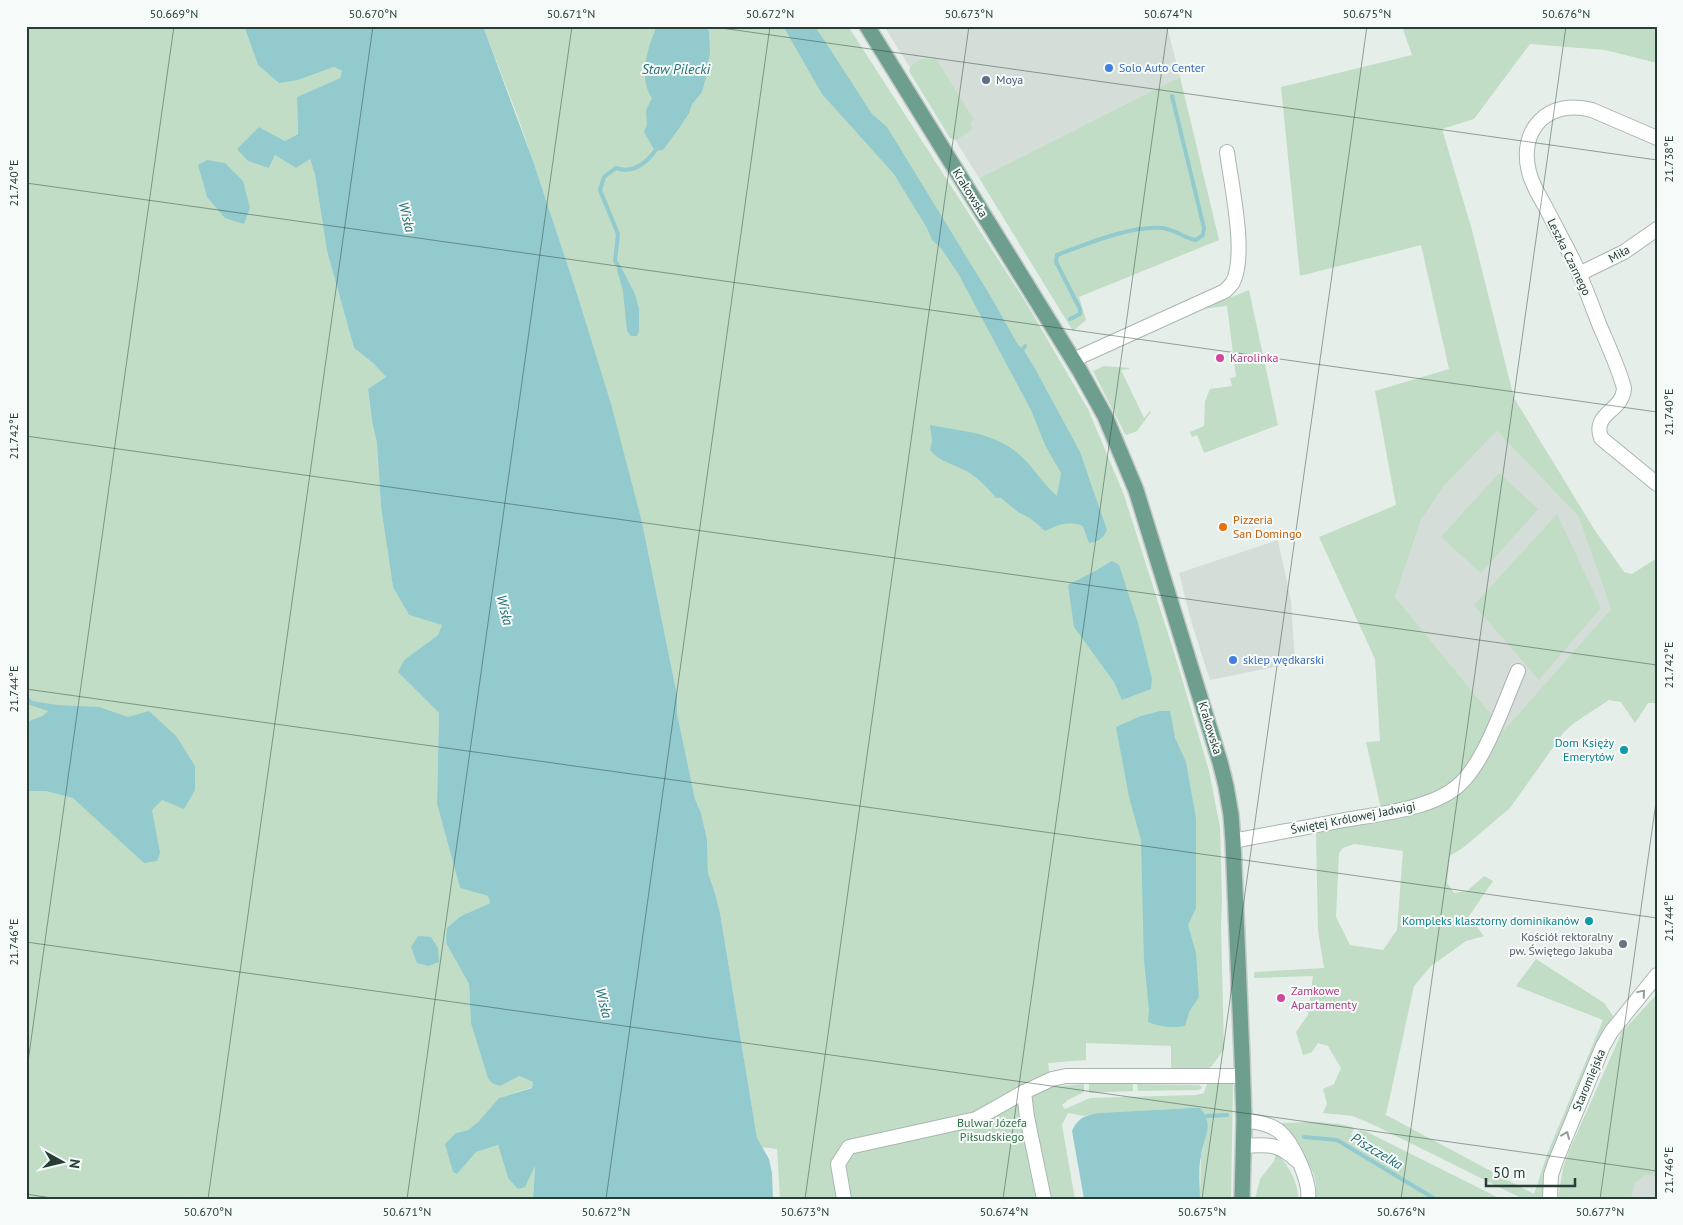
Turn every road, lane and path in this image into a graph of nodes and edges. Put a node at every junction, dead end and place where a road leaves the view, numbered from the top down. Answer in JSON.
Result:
{"nodes":[{"id":1,"x":867,"y":26,"type":"edge"},
{"id":2,"x":1657,"y":138,"type":"edge"},
{"id":3,"x":1227,"y":152,"type":"dead end"},
{"id":4,"x":1657,"y":229,"type":"edge"},
{"id":5,"x":1579,"y":274,"type":"junction"},
{"id":6,"x":1073,"y":360,"type":"junction"},
{"id":7,"x":1657,"y":484,"type":"edge"},
{"id":8,"x":1518,"y":671,"type":"dead end"},
{"id":9,"x":1234,"y":841,"type":"junction"},
{"id":10,"x":1657,"y":975,"type":"edge"},
{"id":11,"x":1243,"y":1076,"type":"junction"},
{"id":12,"x":1024,"y":1092,"type":"junction"},
{"id":13,"x":1244,"y":1120,"type":"junction"},
{"id":14,"x":1243,"y":1146,"type":"junction"},
{"id":15,"x":1300,"y":1164,"type":"junction"},
{"id":16,"x":844,"y":1199,"type":"edge"},
{"id":17,"x":1044,"y":1199,"type":"edge"},
{"id":18,"x":1242,"y":1199,"type":"edge"},
{"id":19,"x":1308,"y":1199,"type":"edge"},
{"id":20,"x":1550,"y":1199,"type":"edge"}],
"edges":[{"from":1,"to":6,"type":"main road","name":"Krakowska"},
{"from":2,"to":5,"type":"street","name":"Leszka Czarnego"},
{"from":3,"to":6,"type":"street"},
{"from":4,"to":5,"type":"street","name":"Miła"},
{"from":5,"to":7,"type":"street","name":"Leszka Czarnego"},
{"from":6,"to":9,"type":"main road","name":"Krakowska"},
{"from":8,"to":9,"type":"street","name":"Świętej Królowej Jadwigi"},
{"from":9,"to":11,"type":"main road","name":"Krakowska"},
{"from":20,"to":10,"type":"street","name":"Staromiejska","one_way":true},
{"from":11,"to":12,"type":"street"},
{"from":11,"to":13,"type":"main road","name":"Krakowska"},
{"from":12,"to":16,"type":"street"},
{"from":12,"to":17,"type":"street"},
{"from":13,"to":14,"type":"main road","name":"Krakowska"},
{"from":13,"to":15,"type":"street"},
{"from":14,"to":15,"type":"street"},
{"from":14,"to":18,"type":"main road","name":"Krakowska"},
{"from":15,"to":19,"type":"street"}]}
